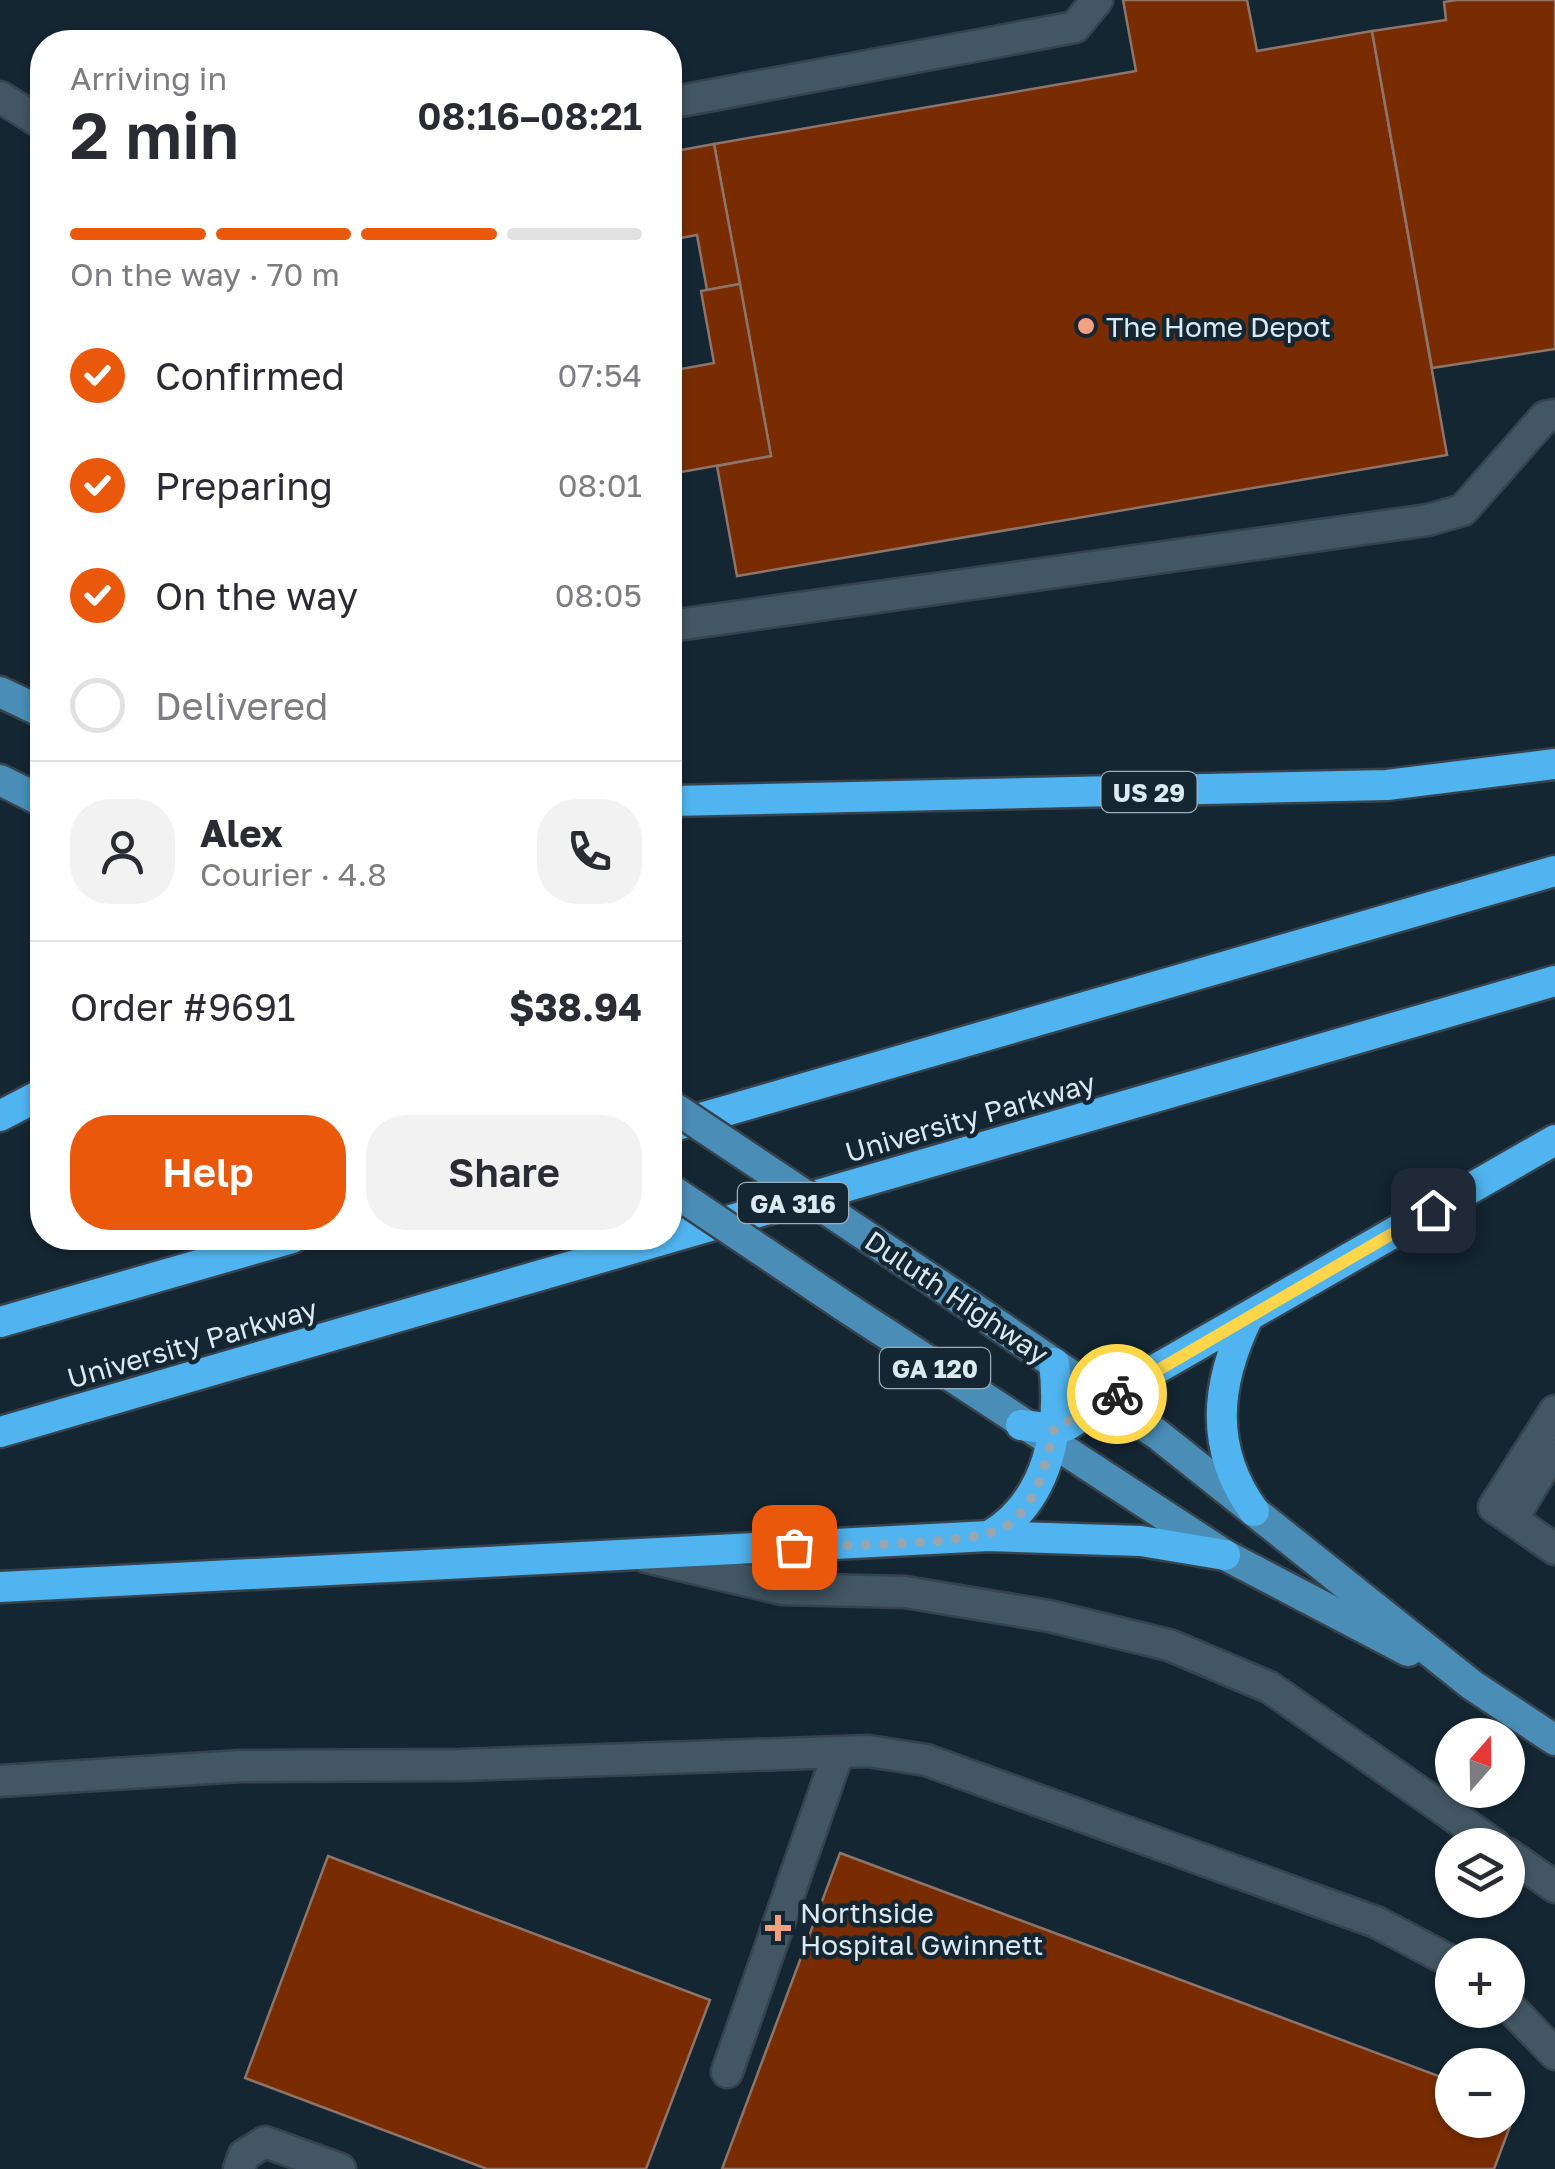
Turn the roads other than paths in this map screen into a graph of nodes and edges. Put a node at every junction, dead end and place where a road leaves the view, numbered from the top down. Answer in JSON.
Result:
{"nodes":[{"id":1,"x":1097,"y":0,"type":"edge"},
{"id":2,"x":0,"y":97,"type":"edge"},
{"id":3,"x":682,"y":102,"type":"edge"},
{"id":4,"x":30,"y":116,"type":"edge"},
{"id":5,"x":1555,"y":415,"type":"edge"},
{"id":6,"x":682,"y":624,"type":"edge"},
{"id":7,"x":0,"y":692,"type":"edge"},
{"id":8,"x":30,"y":706,"type":"edge"},
{"id":9,"x":1555,"y":764,"type":"edge"},
{"id":10,"x":0,"y":780,"type":"edge"},
{"id":11,"x":30,"y":795,"type":"edge"},
{"id":12,"x":682,"y":801,"type":"edge"},
{"id":13,"x":1555,"y":872,"type":"edge"},
{"id":14,"x":1555,"y":981,"type":"edge"},
{"id":15,"x":30,"y":1100,"type":"edge"},
{"id":16,"x":682,"y":1114,"type":"edge"},
{"id":17,"x":0,"y":1116,"type":"edge"},
{"id":18,"x":682,"y":1125,"type":"edge"},
{"id":19,"x":1555,"y":1140,"type":"edge"},
{"id":20,"x":682,"y":1197,"type":"edge"},
{"id":21,"x":682,"y":1234,"type":"edge"},
{"id":22,"x":250,"y":1250,"type":"edge"},
{"id":23,"x":628,"y":1250,"type":"edge"},
{"id":24,"x":1248,"y":1317,"type":"junction"},
{"id":25,"x":0,"y":1322,"type":"edge"},
{"id":26,"x":1054,"y":1363,"type":"junction"},
{"id":27,"x":1108,"y":1399,"type":"junction"},
{"id":28,"x":1555,"y":1411,"type":"edge"},
{"id":29,"x":1020,"y":1425,"type":"joint"},
{"id":30,"x":0,"y":1432,"type":"edge"},
{"id":31,"x":1052,"y":1437,"type":"junction"},
{"id":32,"x":1555,"y":1448,"type":"edge"},
{"id":33,"x":1254,"y":1511,"type":"junction"},
{"id":34,"x":1512,"y":1519,"type":"junction"},
{"id":35,"x":989,"y":1536,"type":"junction"},
{"id":36,"x":1555,"y":1549,"type":"edge"},
{"id":37,"x":638,"y":1556,"type":"junction"},
{"id":38,"x":1225,"y":1556,"type":"junction"},
{"id":39,"x":0,"y":1586,"type":"edge"},
{"id":40,"x":1472,"y":1685,"type":"junction"},
{"id":41,"x":1553,"y":1734,"type":"edge"},
{"id":42,"x":838,"y":1753,"type":"junction"},
{"id":43,"x":0,"y":1781,"type":"edge"},
{"id":44,"x":1470,"y":1828,"type":"edge"},
{"id":45,"x":1525,"y":1866,"type":"edge"},
{"id":46,"x":1555,"y":1888,"type":"edge"},
{"id":47,"x":1435,"y":1953,"type":"edge"},
{"id":48,"x":1525,"y":2023,"type":"edge"},
{"id":49,"x":1555,"y":2054,"type":"edge"},
{"id":50,"x":727,"y":2072,"type":"dead end"},
{"id":51,"x":308,"y":2164,"type":"edge"},
{"id":52,"x":239,"y":2169,"type":"edge"},
{"id":53,"x":340,"y":2169,"type":"edge"}],
"edges":[{"from":1,"to":3,"type":"street"},
{"from":2,"to":4,"type":"street"},
{"from":5,"to":6,"type":"street"},
{"from":7,"to":8,"type":"main road"},
{"from":9,"to":12,"type":"highway","number":"US 29"},
{"from":10,"to":11,"type":"main road"},
{"from":13,"to":18,"type":"highway"},
{"from":14,"to":21,"type":"highway","name":"University Parkway","number":"GA 316"},
{"from":15,"to":17,"type":"highway"},
{"from":16,"to":26,"type":"main road","name":"Duluth Highway","number":"GA 120","bridge":true},
{"from":19,"to":24,"type":"highway"},
{"from":20,"to":29,"type":"main road","number":"GA 120","bridge":true},
{"from":22,"to":25,"type":"highway"},
{"from":23,"to":30,"type":"highway","name":"University Parkway","number":"GA 316"},
{"from":24,"to":27,"type":"highway"},
{"from":24,"to":33,"type":"highway"},
{"from":26,"to":27,"type":"main road","name":"Duluth Highway"},
{"from":26,"to":31,"type":"highway"},
{"from":27,"to":31,"type":"highway"},
{"from":27,"to":33,"type":"main road","name":"Duluth Highway"},
{"from":28,"to":34,"type":"street"},
{"from":29,"to":31,"type":"highway"},
{"from":31,"to":35,"type":"highway"},
{"from":31,"to":38,"type":"main road","name":"Duluth Highway"},
{"from":32,"to":34,"type":"street"},
{"from":33,"to":40,"type":"main road","name":"Duluth Highway"},
{"from":34,"to":36,"type":"street"},
{"from":35,"to":37,"type":"highway"},
{"from":35,"to":38,"type":"highway"},
{"from":37,"to":39,"type":"highway"},
{"from":37,"to":44,"type":"street"},
{"from":38,"to":40,"type":"main road","name":"Duluth Highway"},
{"from":40,"to":41,"type":"main road","name":"Duluth Highway"},
{"from":42,"to":43,"type":"street"},
{"from":42,"to":47,"type":"street"},
{"from":42,"to":50,"type":"street"},
{"from":45,"to":46,"type":"street"},
{"from":48,"to":49,"type":"street"},
{"from":51,"to":52,"type":"street"},
{"from":51,"to":53,"type":"street"}]}
